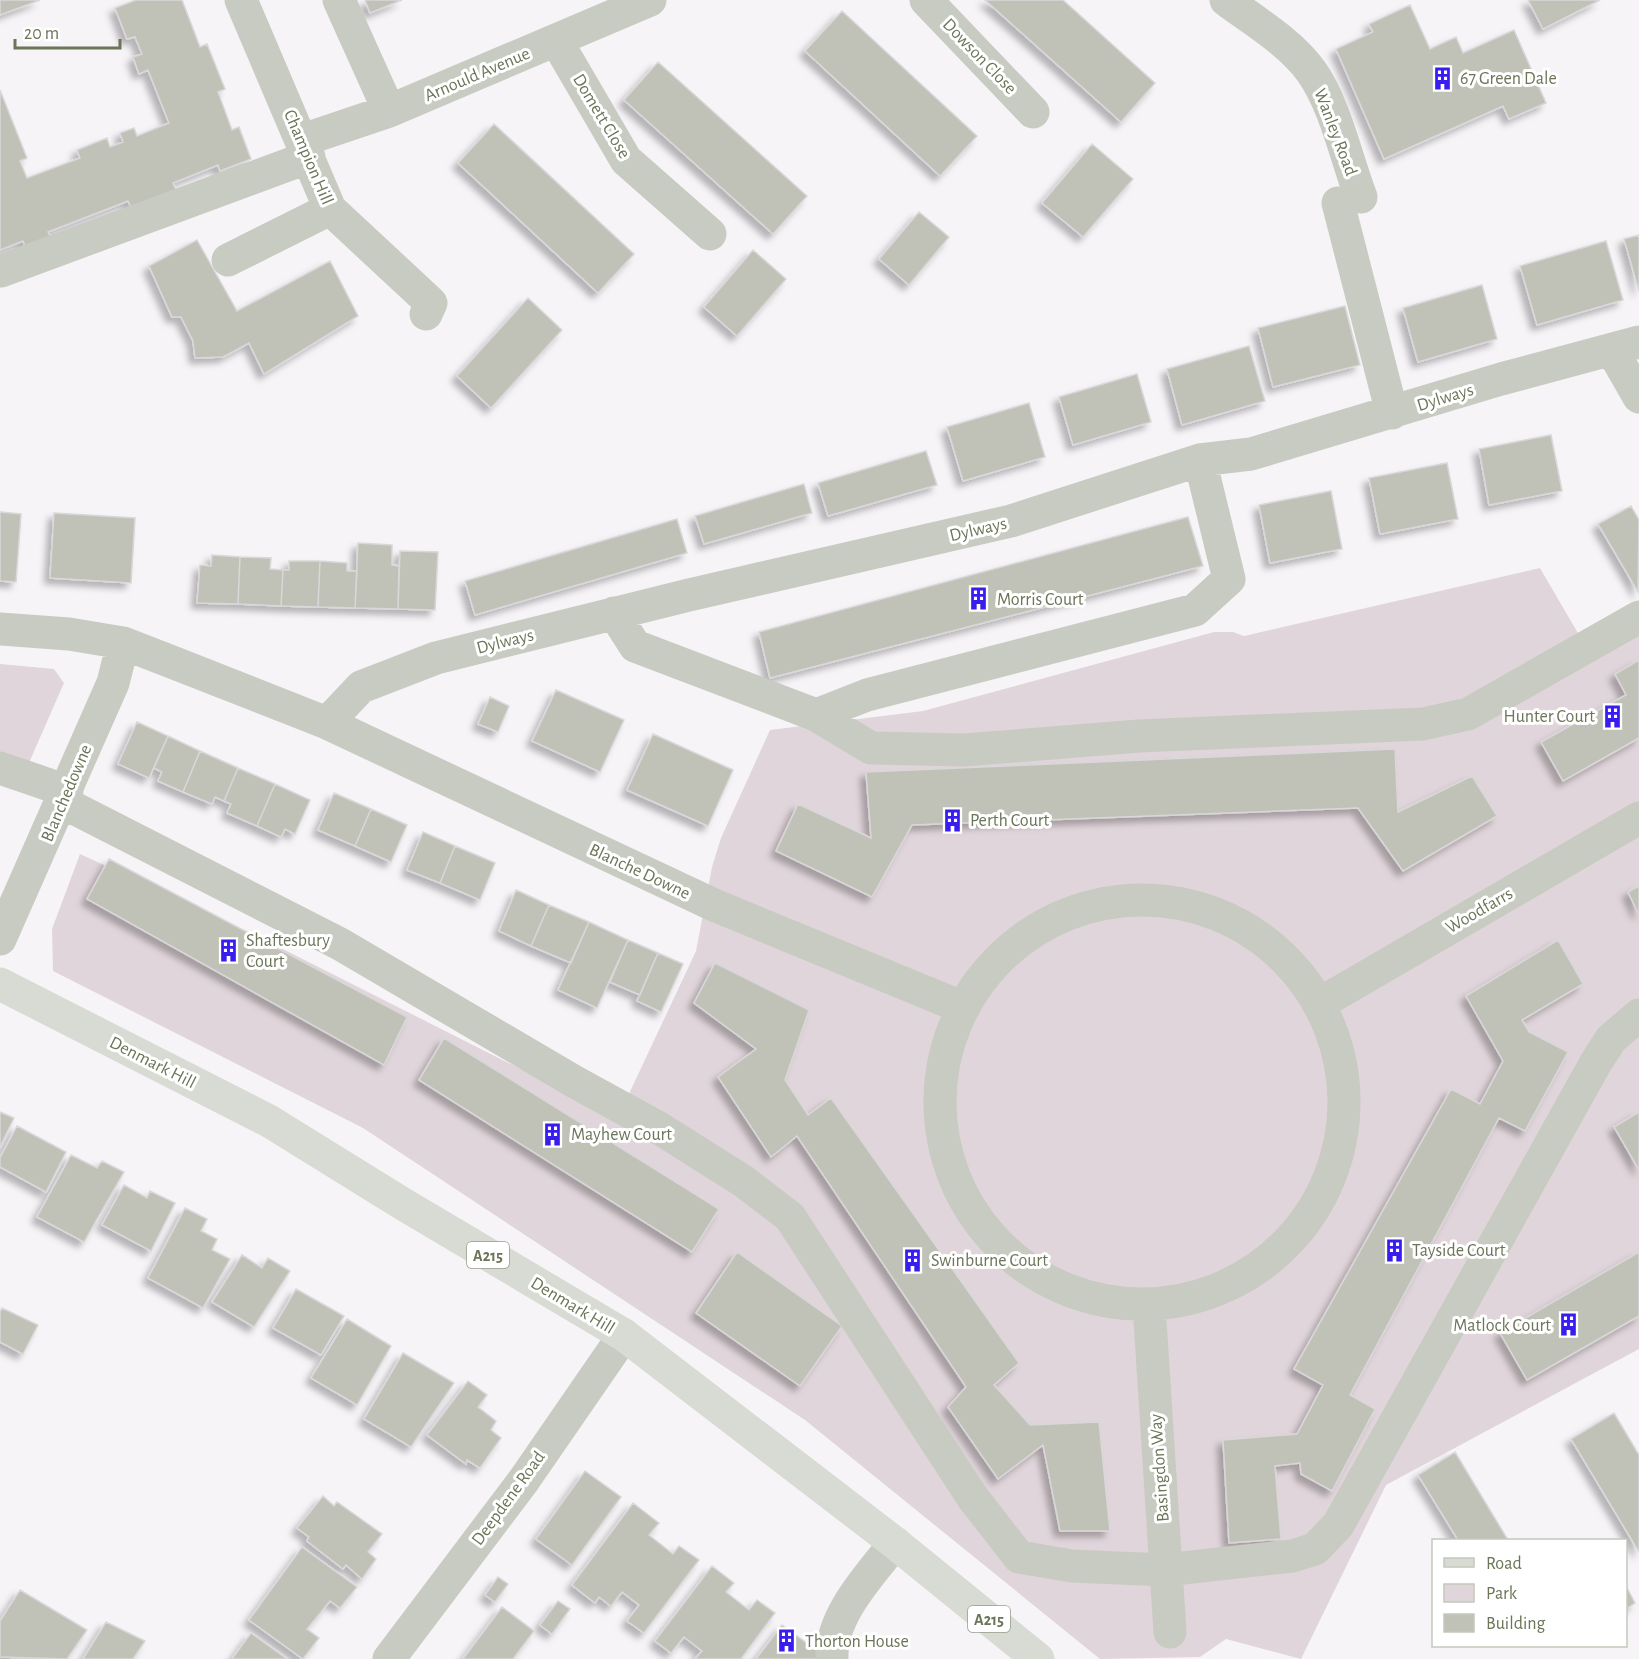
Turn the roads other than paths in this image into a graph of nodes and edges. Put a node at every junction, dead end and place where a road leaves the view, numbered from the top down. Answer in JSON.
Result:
{"nodes":[{"id":1,"x":241,"y":0,"type":"edge"},
{"id":2,"x":339,"y":0,"type":"edge"},
{"id":3,"x":649,"y":0,"type":"edge"},
{"id":4,"x":926,"y":0,"type":"edge"},
{"id":5,"x":1226,"y":0,"type":"edge"},
{"id":6,"x":556,"y":40,"type":"junction"},
{"id":7,"x":389,"y":111,"type":"junction"},
{"id":8,"x":1034,"y":112,"type":"dead end"},
{"id":9,"x":306,"y":148,"type":"junction"},
{"id":10,"x":330,"y":209,"type":"junction"},
{"id":11,"x":710,"y":234,"type":"dead end"},
{"id":12,"x":228,"y":260,"type":"dead end"},
{"id":13,"x":1,"y":272,"type":"edge"},
{"id":14,"x":426,"y":314,"type":"dead end"},
{"id":15,"x":1625,"y":346,"type":"edge"},
{"id":16,"x":1639,"y":397,"type":"edge"},
{"id":17,"x":1392,"y":413,"type":"junction"},
{"id":18,"x":1200,"y":460,"type":"junction"},
{"id":19,"x":614,"y":613,"type":"junction"},
{"id":20,"x":1639,"y":617,"type":"edge"},
{"id":21,"x":0,"y":629,"type":"edge"},
{"id":22,"x":123,"y":644,"type":"junction"},
{"id":23,"x":816,"y":715,"type":"junction"},
{"id":24,"x":327,"y":723,"type":"junction"},
{"id":25,"x":0,"y":768,"type":"edge"},
{"id":26,"x":64,"y":797,"type":"junction"},
{"id":27,"x":1639,"y":818,"type":"edge"},
{"id":28,"x":0,"y":939,"type":"edge"},
{"id":29,"x":0,"y":984,"type":"edge"},
{"id":30,"x":1319,"y":1004,"type":"junction"},
{"id":31,"x":959,"y":1006,"type":"junction"},
{"id":32,"x":1639,"y":1015,"type":"edge"},
{"id":33,"x":1149,"y":1305,"type":"junction"},
{"id":34,"x":624,"y":1335,"type":"junction"},
{"id":35,"x":895,"y":1543,"type":"junction"},
{"id":36,"x":1166,"y":1570,"type":"junction"},
{"id":37,"x":1170,"y":1632,"type":"dead end"},
{"id":38,"x":389,"y":1659,"type":"edge"},
{"id":39,"x":832,"y":1659,"type":"edge"},
{"id":40,"x":1038,"y":1659,"type":"edge"}],
"edges":[{"from":1,"to":9,"type":"street","name":"Champion Hill"},
{"from":2,"to":7,"type":"street"},
{"from":3,"to":6,"type":"street","name":"Arnould Avenue"},
{"from":4,"to":8,"type":"street","name":"Dowson Close"},
{"from":5,"to":17,"type":"street","name":"Wanley Road"},
{"from":6,"to":7,"type":"street","name":"Arnould Avenue"},
{"from":6,"to":11,"type":"street","name":"Domett Close"},
{"from":7,"to":9,"type":"street","name":"Arnould Avenue"},
{"from":9,"to":10,"type":"street","name":"Champion Hill"},
{"from":9,"to":13,"type":"street","name":"Arnould Avenue"},
{"from":10,"to":12,"type":"street"},
{"from":10,"to":14,"type":"street","name":"Champion Hill"},
{"from":15,"to":16,"type":"street"},
{"from":15,"to":17,"type":"street","name":"Dylways"},
{"from":17,"to":18,"type":"street","name":"Dylways"},
{"from":18,"to":19,"type":"street","name":"Dylways"},
{"from":18,"to":23,"type":"street"},
{"from":19,"to":23,"type":"street"},
{"from":19,"to":24,"type":"street","name":"Dylways"},
{"from":20,"to":23,"type":"street"},
{"from":21,"to":22,"type":"street"},
{"from":22,"to":24,"type":"street"},
{"from":22,"to":26,"type":"street","name":"Blanchedowne"},
{"from":24,"to":31,"type":"street","name":"Blanche Downe"},
{"from":25,"to":26,"type":"street"},
{"from":26,"to":28,"type":"street","name":"Blanchedowne"},
{"from":26,"to":36,"type":"street"},
{"from":27,"to":30,"type":"street","name":"Woodfarrs"},
{"from":29,"to":34,"type":"main road","name":"Denmark Hill","number":"A215"},
{"from":30,"to":31,"type":"street"},
{"from":30,"to":33,"type":"street"},
{"from":31,"to":33,"type":"street"},
{"from":32,"to":36,"type":"street"},
{"from":33,"to":36,"type":"street","name":"Basingdon Way"},
{"from":34,"to":35,"type":"main road","name":"Denmark Hill","number":"A215"},
{"from":34,"to":38,"type":"street","name":"Deepdene Road"},
{"from":35,"to":39,"type":"street"},
{"from":35,"to":40,"type":"main road","name":"Denmark Hill","number":"A215"},
{"from":36,"to":37,"type":"street","name":"Basingdon Way"}]}
